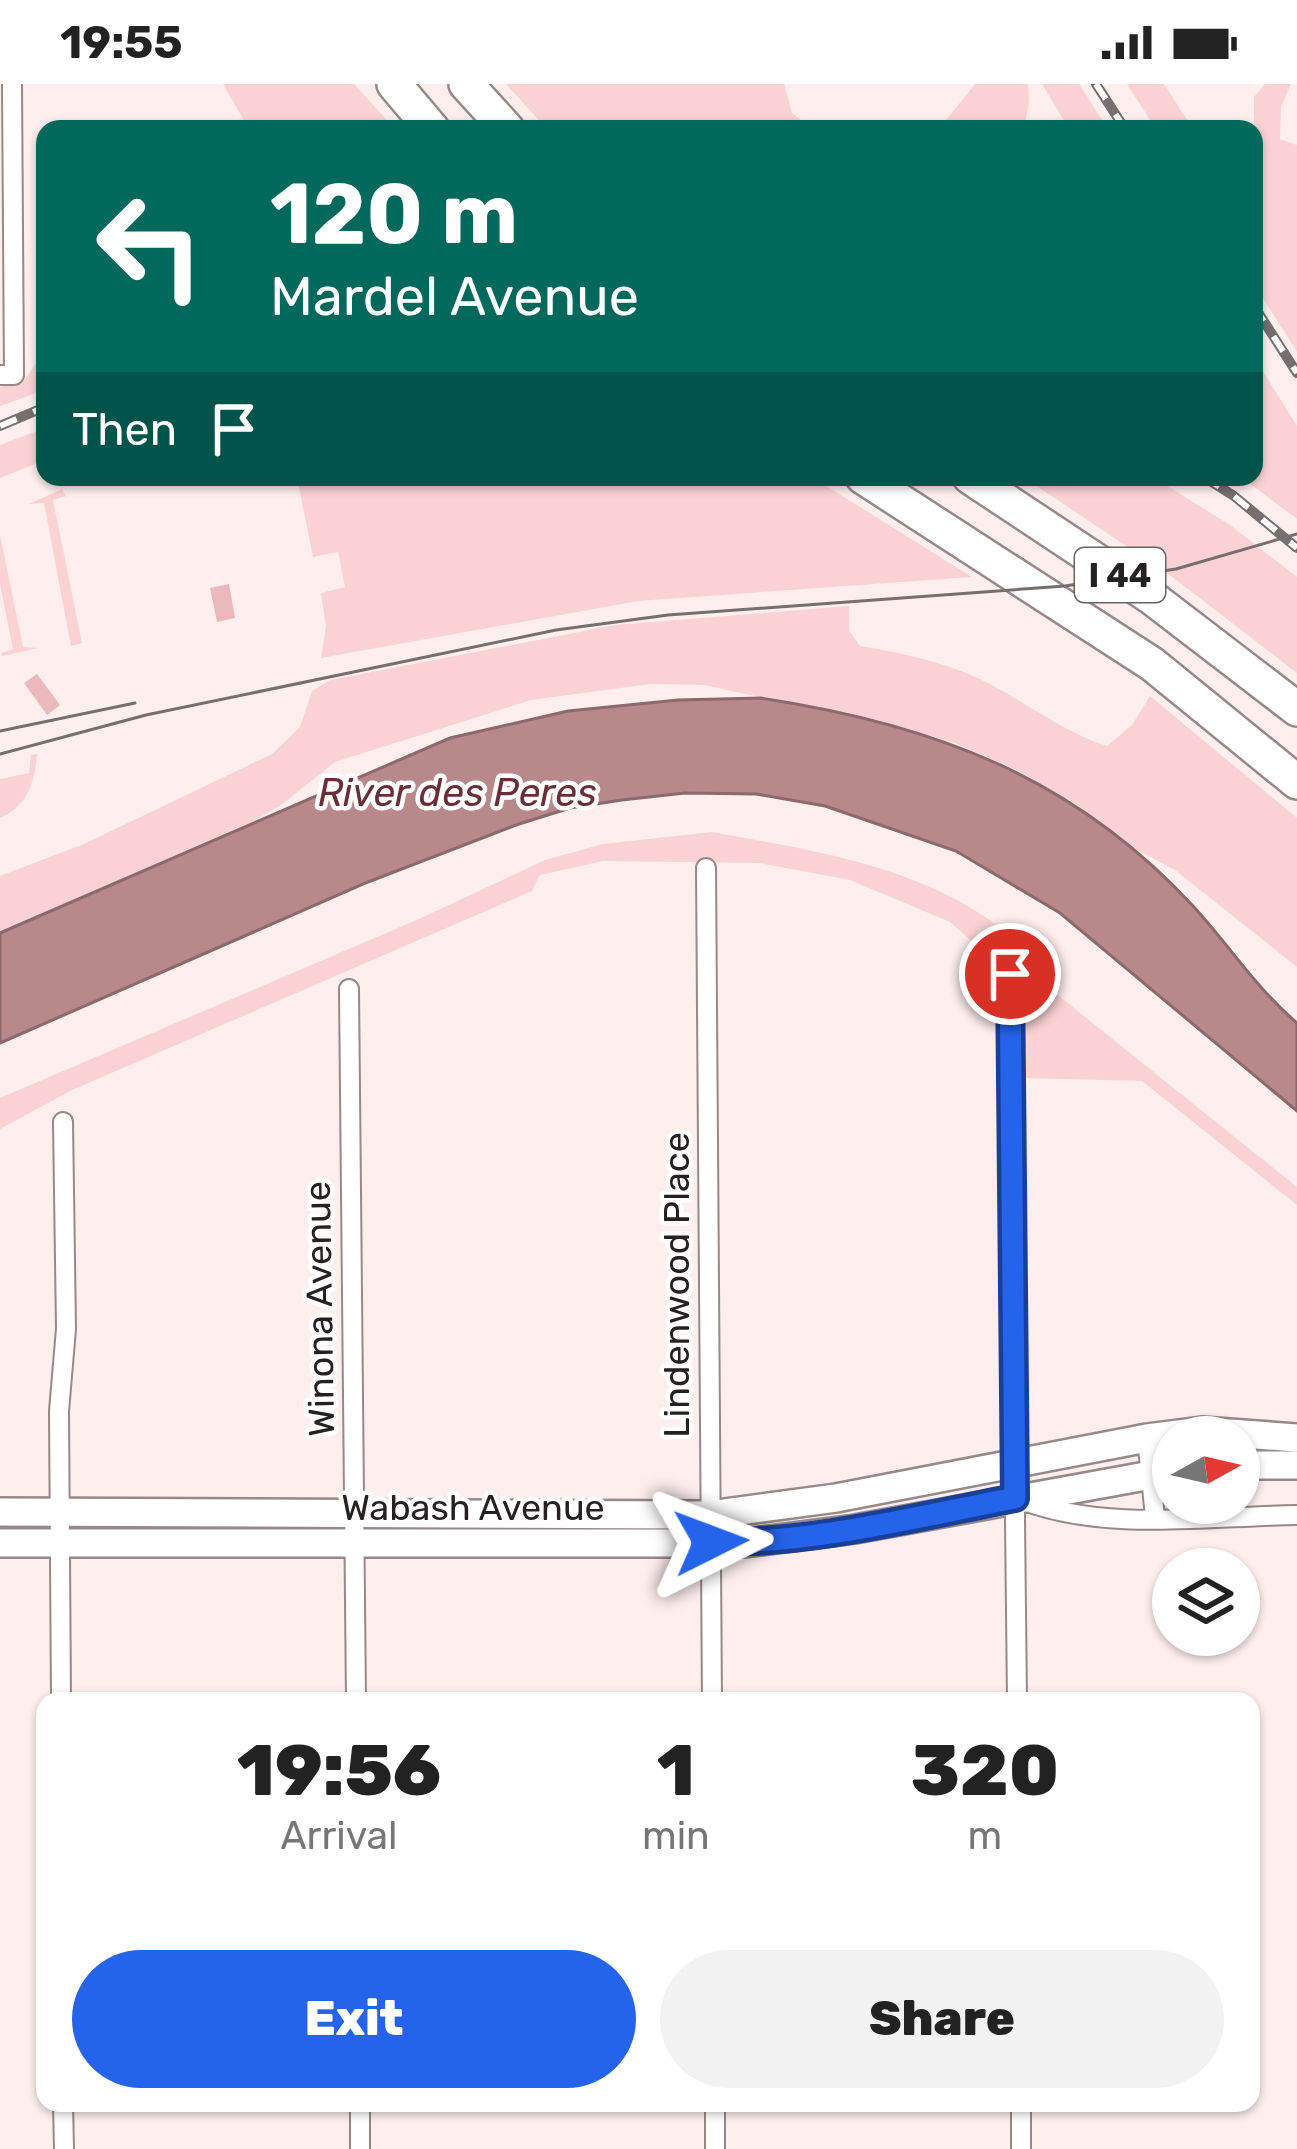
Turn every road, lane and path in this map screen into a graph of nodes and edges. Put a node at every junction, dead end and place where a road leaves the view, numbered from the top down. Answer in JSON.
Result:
{"nodes":[{"id":1,"x":12,"y":84,"type":"edge"},
{"id":2,"x":394,"y":84,"type":"edge"},
{"id":3,"x":466,"y":84,"type":"edge"},
{"id":4,"x":424,"y":120,"type":"edge"},
{"id":5,"x":499,"y":120,"type":"edge"},
{"id":6,"x":7,"y":375,"type":"edge"},
{"id":7,"x":877,"y":486,"type":"edge"},
{"id":8,"x":984,"y":486,"type":"edge"},
{"id":9,"x":1297,"y":709,"type":"edge"},
{"id":10,"x":1297,"y":782,"type":"edge"},
{"id":11,"x":706,"y":868,"type":"dead end"},
{"id":12,"x":1010,"y":974,"type":"dead end"},
{"id":13,"x":349,"y":989,"type":"dead end"},
{"id":14,"x":63,"y":1123,"type":"dead end"},
{"id":15,"x":1147,"y":1438,"type":"junction"},
{"id":16,"x":1297,"y":1438,"type":"edge"},
{"id":17,"x":1152,"y":1450,"type":"edge"},
{"id":18,"x":1013,"y":1464,"type":"junction"},
{"id":19,"x":1260,"y":1465,"type":"edge"},
{"id":20,"x":1297,"y":1465,"type":"edge"},
{"id":21,"x":1152,"y":1475,"type":"edge"},
{"id":22,"x":1015,"y":1498,"type":"junction"},
{"id":23,"x":354,"y":1511,"type":"junction"},
{"id":24,"x":0,"y":1512,"type":"edge"},
{"id":25,"x":60,"y":1512,"type":"junction"},
{"id":26,"x":1297,"y":1514,"type":"edge"},
{"id":27,"x":1260,"y":1515,"type":"edge"},
{"id":28,"x":1152,"y":1517,"type":"edge"},
{"id":29,"x":711,"y":1529,"type":"junction"},
{"id":30,"x":60,"y":1542,"type":"junction"},
{"id":31,"x":0,"y":1543,"type":"edge"},
{"id":32,"x":353,"y":1544,"type":"junction"},
{"id":33,"x":61,"y":1692,"type":"edge"},
{"id":34,"x":356,"y":1692,"type":"edge"},
{"id":35,"x":712,"y":1692,"type":"edge"},
{"id":36,"x":1017,"y":1692,"type":"edge"},
{"id":37,"x":63,"y":2112,"type":"edge"},
{"id":38,"x":360,"y":2112,"type":"edge"},
{"id":39,"x":715,"y":2112,"type":"edge"},
{"id":40,"x":1021,"y":2112,"type":"edge"},
{"id":41,"x":64,"y":2149,"type":"edge"},
{"id":42,"x":360,"y":2149,"type":"edge"},
{"id":43,"x":716,"y":2149,"type":"edge"},
{"id":44,"x":1021,"y":2149,"type":"edge"}],
"edges":[{"from":1,"to":6,"type":"street"},
{"from":2,"to":4,"type":"highway"},
{"from":3,"to":5,"type":"highway"},
{"from":7,"to":10,"type":"highway","number":"I 44"},
{"from":8,"to":9,"type":"highway","number":"I 44"},
{"from":11,"to":29,"type":"street","name":"Lindenwood Place"},
{"from":12,"to":18,"type":"street"},
{"from":13,"to":23,"type":"street","name":"Winona Avenue"},
{"from":14,"to":25,"type":"street"},
{"from":15,"to":16,"type":"main road","name":"Wabash Avenue"},
{"from":15,"to":17,"type":"street"},
{"from":15,"to":18,"type":"main road","name":"Wabash Avenue"},
{"from":18,"to":22,"type":"street"},
{"from":18,"to":29,"type":"main road","name":"Wabash Avenue"},
{"from":19,"to":20,"type":"main road"},
{"from":21,"to":22,"type":"main road"},
{"from":22,"to":28,"type":"street","name":"Wabash Avenue"},
{"from":22,"to":29,"type":"main road","name":"Wabash Avenue"},
{"from":22,"to":36,"type":"street"},
{"from":23,"to":25,"type":"main road","name":"Wabash Avenue"},
{"from":23,"to":29,"type":"main road","name":"Wabash Avenue"},
{"from":23,"to":32,"type":"street","name":"Winona Avenue"},
{"from":24,"to":25,"type":"main road","name":"Wabash Avenue"},
{"from":25,"to":30,"type":"street"},
{"from":26,"to":27,"type":"street","name":"Wabash Avenue"},
{"from":29,"to":32,"type":"main road","name":"Wabash Avenue"},
{"from":29,"to":35,"type":"street","name":"Lindenwood Place"},
{"from":30,"to":31,"type":"main road","name":"Wabash Avenue"},
{"from":30,"to":32,"type":"main road","name":"Wabash Avenue"},
{"from":30,"to":33,"type":"street"},
{"from":32,"to":34,"type":"street","name":"Winona Avenue"},
{"from":37,"to":41,"type":"street"},
{"from":38,"to":42,"type":"street"},
{"from":39,"to":43,"type":"street"},
{"from":40,"to":44,"type":"street"}]}
